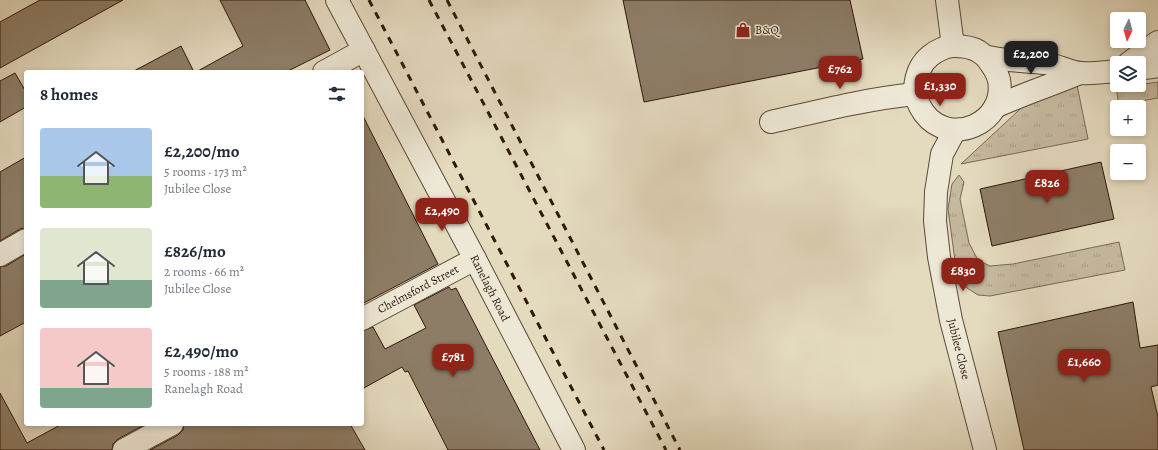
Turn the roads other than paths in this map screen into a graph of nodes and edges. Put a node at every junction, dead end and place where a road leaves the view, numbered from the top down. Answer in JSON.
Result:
{"nodes":[{"id":1,"x":337,"y":0,"type":"edge"},
{"id":2,"x":947,"y":0,"type":"edge"},
{"id":3,"x":1158,"y":42,"type":"edge"},
{"id":4,"x":953,"y":46,"type":"junction"},
{"id":5,"x":364,"y":50,"type":"junction"},
{"id":6,"x":1139,"y":56,"type":"edge"},
{"id":7,"x":986,"y":57,"type":"junction"},
{"id":8,"x":1158,"y":66,"type":"edge"},
{"id":9,"x":1146,"y":68,"type":"edge"},
{"id":10,"x":328,"y":70,"type":"edge"},
{"id":11,"x":1110,"y":72,"type":"edge"},
{"id":12,"x":1080,"y":73,"type":"junction"},
{"id":13,"x":915,"y":94,"type":"junction"},
{"id":14,"x":995,"y":107,"type":"junction"},
{"id":15,"x":771,"y":122,"type":"dead end"},
{"id":16,"x":955,"y":130,"type":"junction"},
{"id":17,"x":24,"y":241,"type":"edge"},
{"id":18,"x":0,"y":255,"type":"edge"},
{"id":19,"x":475,"y":259,"type":"junction"},
{"id":20,"x":364,"y":318,"type":"edge"},
{"id":21,"x":168,"y":426,"type":"edge"},
{"id":22,"x":124,"y":450,"type":"edge"},
{"id":23,"x":574,"y":450,"type":"edge"},
{"id":24,"x":985,"y":450,"type":"edge"}],
"edges":[{"from":1,"to":5,"type":"street","name":"Ranelagh Road"},
{"from":2,"to":4,"type":"street"},
{"from":3,"to":6,"type":"street"},
{"from":4,"to":7,"type":"street"},
{"from":4,"to":13,"type":"street"},
{"from":5,"to":10,"type":"street"},
{"from":5,"to":19,"type":"street","name":"Ranelagh Road"},
{"from":7,"to":12,"type":"street"},
{"from":7,"to":14,"type":"street"},
{"from":8,"to":9,"type":"street"},
{"from":11,"to":12,"type":"street"},
{"from":12,"to":14,"type":"street"},
{"from":13,"to":15,"type":"street"},
{"from":13,"to":16,"type":"street"},
{"from":14,"to":16,"type":"street"},
{"from":16,"to":24,"type":"street","name":"Jubilee Close"},
{"from":17,"to":18,"type":"street"},
{"from":19,"to":20,"type":"street","name":"Chelmsford Street"},
{"from":19,"to":23,"type":"street","name":"Ranelagh Road"},
{"from":21,"to":22,"type":"street"}]}
